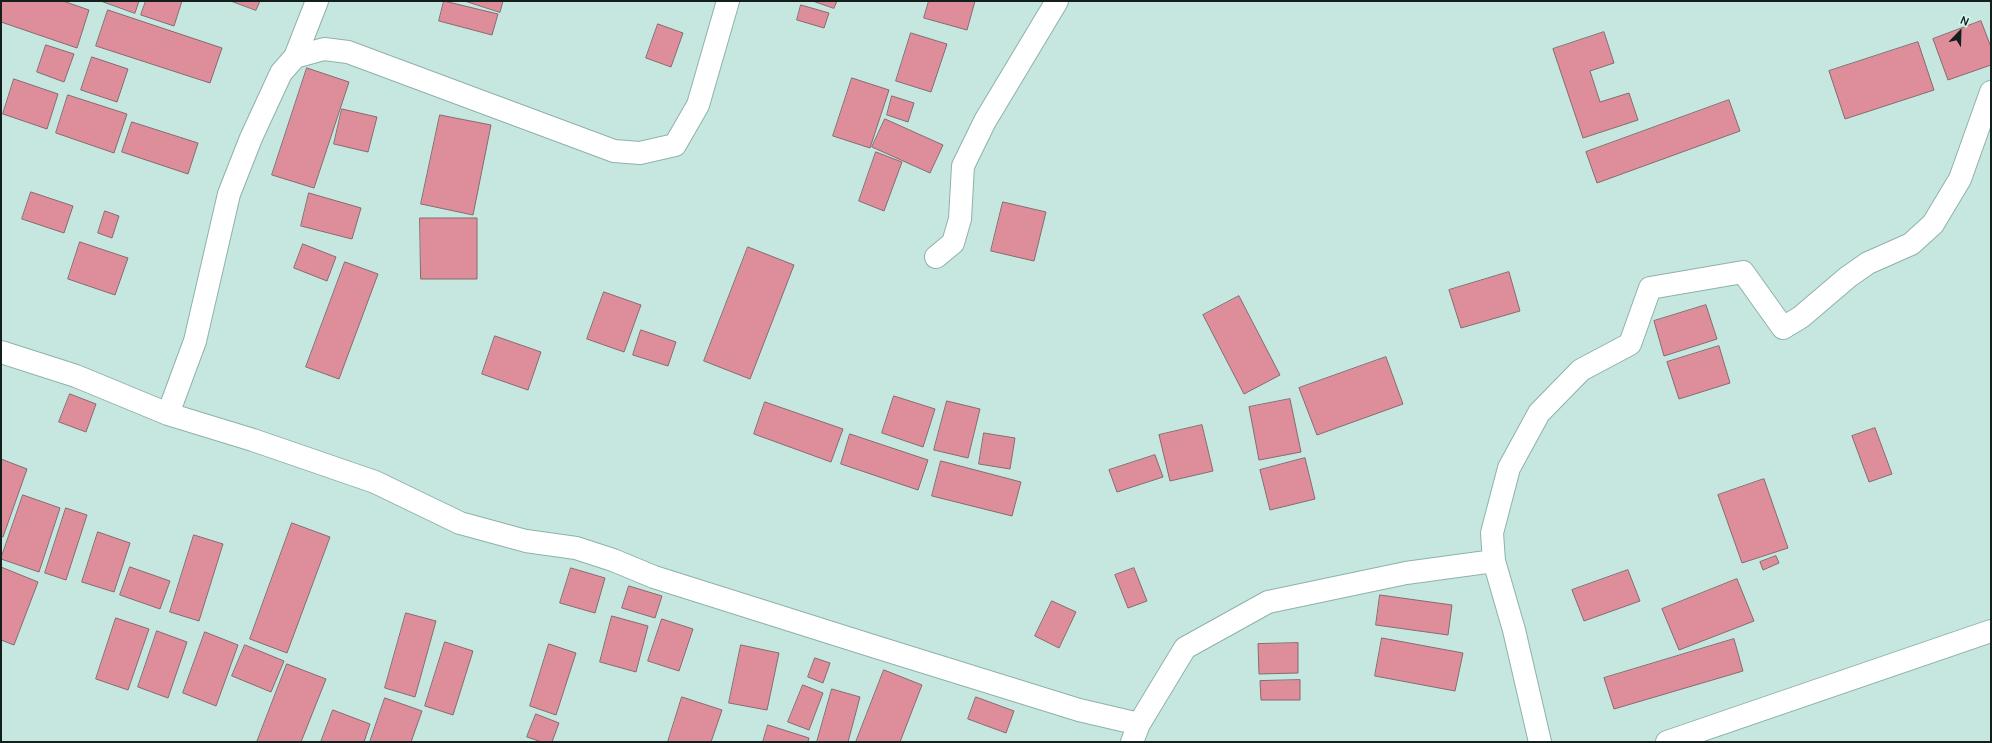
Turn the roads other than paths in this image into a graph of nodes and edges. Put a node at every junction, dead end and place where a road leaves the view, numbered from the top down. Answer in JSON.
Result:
{"nodes":[{"id":1,"x":317,"y":1,"type":"edge"},
{"id":2,"x":728,"y":1,"type":"edge"},
{"id":3,"x":1057,"y":1,"type":"edge"},
{"id":4,"x":295,"y":57,"type":"junction"},
{"id":5,"x":1991,"y":92,"type":"edge"},
{"id":6,"x":936,"y":257,"type":"dead end"},
{"id":7,"x":1,"y":352,"type":"edge"},
{"id":8,"x":168,"y":414,"type":"junction"},
{"id":9,"x":1494,"y":561,"type":"junction"},
{"id":10,"x":1991,"y":631,"type":"edge"},
{"id":11,"x":1136,"y":733,"type":"edge"},
{"id":12,"x":1540,"y":742,"type":"edge"},
{"id":13,"x":1667,"y":742,"type":"edge"}],
"edges":[{"from":1,"to":4,"type":"street"},
{"from":2,"to":4,"type":"street"},
{"from":3,"to":6,"type":"street"},
{"from":4,"to":8,"type":"street"},
{"from":5,"to":9,"type":"street"},
{"from":7,"to":8,"type":"street"},
{"from":8,"to":11,"type":"street"},
{"from":9,"to":11,"type":"street"},
{"from":9,"to":12,"type":"street"},
{"from":10,"to":13,"type":"street"}]}
